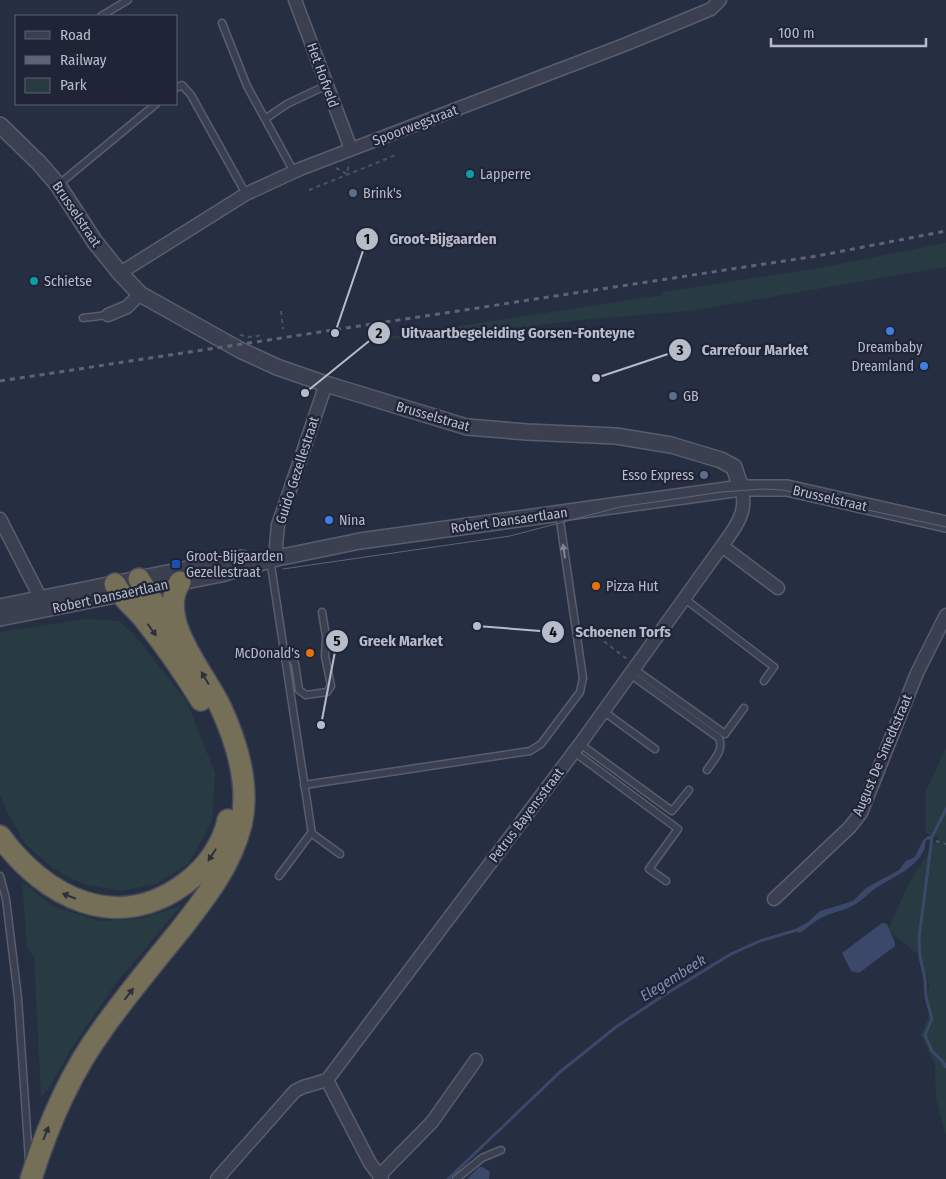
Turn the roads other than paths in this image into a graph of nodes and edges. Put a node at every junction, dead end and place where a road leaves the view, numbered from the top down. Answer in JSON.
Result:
{"nodes":[{"id":1,"x":128,"y":0,"type":"edge"},
{"id":2,"x":295,"y":0,"type":"edge"},
{"id":3,"x":720,"y":0,"type":"edge"},
{"id":4,"x":103,"y":15,"type":"edge"},
{"id":5,"x":222,"y":23,"type":"dead end"},
{"id":6,"x":327,"y":85,"type":"junction"},
{"id":7,"x":178,"y":87,"type":"edge"},
{"id":8,"x":155,"y":105,"type":"edge"},
{"id":9,"x":266,"y":118,"type":"junction"},
{"id":10,"x":0,"y":125,"type":"edge"},
{"id":11,"x":351,"y":149,"type":"junction"},
{"id":12,"x":294,"y":172,"type":"junction"},
{"id":13,"x":58,"y":185,"type":"junction"},
{"id":14,"x":246,"y":194,"type":"junction"},
{"id":15,"x":120,"y":273,"type":"junction"},
{"id":16,"x":140,"y":294,"type":"junction"},
{"id":17,"x":108,"y":315,"type":"joint"},
{"id":18,"x":83,"y":318,"type":"dead end"},
{"id":19,"x":326,"y":384,"type":"junction"},
{"id":20,"x":742,"y":488,"type":"junction"},
{"id":21,"x":559,"y":514,"type":"junction"},
{"id":22,"x":0,"y":519,"type":"edge"},
{"id":23,"x":946,"y":524,"type":"edge"},
{"id":24,"x":722,"y":546,"type":"junction"},
{"id":25,"x":272,"y":558,"type":"junction"},
{"id":26,"x":180,"y":582,"type":"junction"},
{"id":27,"x":142,"y":584,"type":"junction"},
{"id":28,"x":778,"y":588,"type":"dead end"},
{"id":29,"x":118,"y":589,"type":"junction"},
{"id":30,"x":685,"y":599,"type":"junction"},
{"id":31,"x":42,"y":604,"type":"junction"},
{"id":32,"x":0,"y":607,"type":"edge"},
{"id":33,"x":322,"y":612,"type":"dead end"},
{"id":34,"x":946,"y":615,"type":"edge"},
{"id":35,"x":0,"y":618,"type":"edge"},
{"id":36,"x":186,"y":648,"type":"junction"},
{"id":37,"x":283,"y":648,"type":"junction"},
{"id":38,"x":632,"y":668,"type":"junction"},
{"id":39,"x":764,"y":681,"type":"dead end"},
{"id":40,"x":744,"y":708,"type":"dead end"},
{"id":41,"x":603,"y":711,"type":"junction"},
{"id":42,"x":577,"y":748,"type":"junction"},
{"id":43,"x":655,"y":749,"type":"dead end"},
{"id":44,"x":707,"y":770,"type":"dead end"},
{"id":45,"x":304,"y":785,"type":"junction"},
{"id":46,"x":689,"y":790,"type":"dead end"},
{"id":47,"x":312,"y":833,"type":"junction"},
{"id":48,"x":0,"y":836,"type":"edge"},
{"id":49,"x":340,"y":854,"type":"dead end"},
{"id":50,"x":0,"y":876,"type":"edge"},
{"id":51,"x":280,"y":876,"type":"dead end"},
{"id":52,"x":666,"y":881,"type":"dead end"},
{"id":53,"x":774,"y":899,"type":"dead end"},
{"id":54,"x":476,"y":1060,"type":"dead end"},
{"id":55,"x":327,"y":1080,"type":"junction"},
{"id":56,"x":501,"y":1150,"type":"dead end"},
{"id":57,"x":381,"y":1177,"type":"edge"},
{"id":58,"x":31,"y":1179,"type":"edge"},
{"id":59,"x":217,"y":1179,"type":"edge"},
{"id":60,"x":456,"y":1179,"type":"edge"}],
"edges":[{"from":1,"to":4,"type":"lane"},
{"from":2,"to":6,"type":"street","name":"Het Hofveld"},
{"from":3,"to":11,"type":"street","name":"Spoorwegstraat"},
{"from":5,"to":9,"type":"lane"},
{"from":6,"to":9,"type":"lane"},
{"from":6,"to":11,"type":"street","name":"Het Hofveld"},
{"from":7,"to":14,"type":"lane"},
{"from":8,"to":13,"type":"lane"},
{"from":9,"to":12,"type":"lane"},
{"from":10,"to":13,"type":"street","name":"Brusselstraat"},
{"from":11,"to":12,"type":"street","name":"Spoorwegstraat"},
{"from":12,"to":14,"type":"street","name":"Spoorwegstraat"},
{"from":13,"to":15,"type":"street","name":"Brusselstraat"},
{"from":14,"to":15,"type":"street","name":"Spoorwegstraat"},
{"from":15,"to":16,"type":"street","name":"Brusselstraat"},
{"from":16,"to":17,"type":"street"},
{"from":16,"to":19,"type":"street","name":"Brusselstraat"},
{"from":17,"to":18,"type":"lane"},
{"from":19,"to":20,"type":"street","name":"Brusselstraat"},
{"from":19,"to":25,"type":"street","name":"Guido Gezellestraat"},
{"from":20,"to":21,"type":"street","name":"Robert Dansaertlaan"},
{"from":20,"to":23,"type":"street","name":"Brusselstraat"},
{"from":20,"to":24,"type":"street","name":"Petrus Bayensstraat"},
{"from":21,"to":25,"type":"street","name":"Robert Dansaertlaan"},
{"from":45,"to":21,"type":"lane","one_way":true},
{"from":22,"to":31,"type":"street"},
{"from":24,"to":28,"type":"street"},
{"from":24,"to":30,"type":"street","name":"Petrus Bayensstraat"},
{"from":25,"to":26,"type":"street","name":"Robert Dansaertlaan"},
{"from":25,"to":27,"type":"street","name":"Robert Dansaertlaan"},
{"from":25,"to":37,"type":"lane"},
{"from":26,"to":27,"type":"street","name":"Robert Dansaertlaan"},
{"from":26,"to":36,"type":"highway"},
{"from":27,"to":29,"type":"street","name":"Robert Dansaertlaan"},
{"from":27,"to":36,"type":"highway"},
{"from":29,"to":31,"type":"street","name":"Robert Dansaertlaan"},
{"from":29,"to":48,"type":"highway","one_way":true},
{"from":30,"to":38,"type":"street","name":"Petrus Bayensstraat"},
{"from":30,"to":39,"type":"lane"},
{"from":31,"to":32,"type":"street","name":"Robert Dansaertlaan"},
{"from":31,"to":35,"type":"street","name":"Robert Dansaertlaan"},
{"from":33,"to":37,"type":"lane"},
{"from":34,"to":53,"type":"street","name":"August De Smedtstraat"},
{"from":58,"to":36,"type":"highway","one_way":true},
{"from":37,"to":45,"type":"lane"},
{"from":38,"to":40,"type":"lane"},
{"from":38,"to":41,"type":"street","name":"Petrus Bayensstraat"},
{"from":38,"to":44,"type":"lane"},
{"from":41,"to":42,"type":"street","name":"Petrus Bayensstraat"},
{"from":41,"to":43,"type":"lane"},
{"from":42,"to":46,"type":"lane"},
{"from":42,"to":52,"type":"lane"},
{"from":42,"to":55,"type":"street","name":"Petrus Bayensstraat"},
{"from":45,"to":47,"type":"lane"},
{"from":47,"to":49,"type":"lane"},
{"from":47,"to":51,"type":"lane"},
{"from":50,"to":58,"type":"lane"},
{"from":54,"to":57,"type":"street"},
{"from":55,"to":57,"type":"street"},
{"from":55,"to":59,"type":"street"},
{"from":56,"to":60,"type":"lane"}]}
